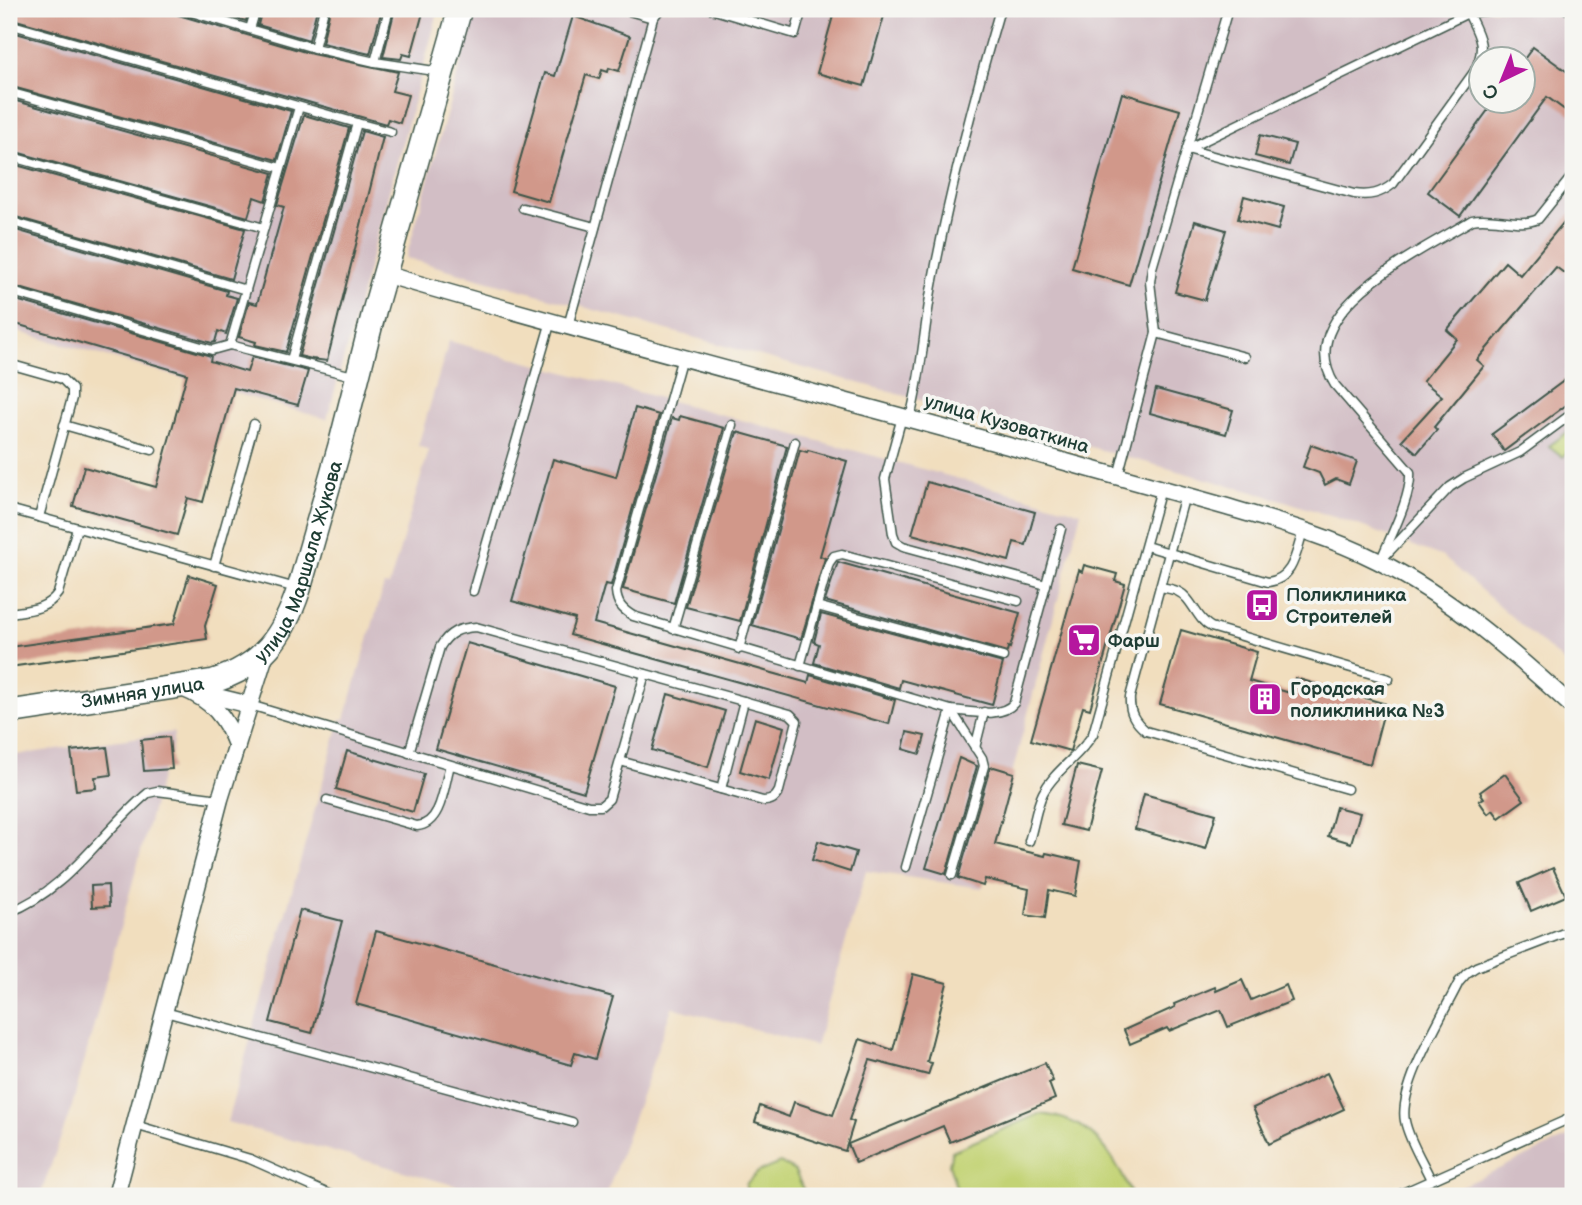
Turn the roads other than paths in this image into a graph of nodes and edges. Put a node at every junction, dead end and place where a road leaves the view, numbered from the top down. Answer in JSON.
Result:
{"nodes":[{"id":1,"x":180,"y":9,"type":"edge"},
{"id":2,"x":256,"y":9,"type":"edge"},
{"id":3,"x":324,"y":9,"type":"edge"},
{"id":4,"x":389,"y":9,"type":"edge"},
{"id":5,"x":460,"y":9,"type":"edge"},
{"id":6,"x":622,"y":9,"type":"edge"},
{"id":7,"x":660,"y":9,"type":"edge"},
{"id":8,"x":711,"y":9,"type":"edge"},
{"id":9,"x":802,"y":9,"type":"edge"},
{"id":10,"x":1000,"y":9,"type":"edge"},
{"id":11,"x":1228,"y":9,"type":"edge"},
{"id":12,"x":1454,"y":9,"type":"edge"},
{"id":13,"x":1502,"y":9,"type":"edge"},
{"id":14,"x":1566,"y":9,"type":"edge"},
{"id":15,"x":192,"y":11,"type":"edge"},
{"id":16,"x":1573,"y":12,"type":"edge"},
{"id":17,"x":1468,"y":13,"type":"junction"},
{"id":18,"x":653,"y":18,"type":"junction"},
{"id":19,"x":9,"y":24,"type":"edge"},
{"id":20,"x":250,"y":29,"type":"junction"},
{"id":21,"x":314,"y":48,"type":"junction"},
{"id":22,"x":375,"y":62,"type":"junction"},
{"id":23,"x":443,"y":72,"type":"junction"},
{"id":24,"x":9,"y":92,"type":"edge"},
{"id":25,"x":299,"y":107,"type":"junction"},
{"id":26,"x":357,"y":123,"type":"junction"},
{"id":27,"x":391,"y":132,"type":"dead end"},
{"id":28,"x":1187,"y":149,"type":"junction"},
{"id":29,"x":9,"y":156,"type":"edge"},
{"id":30,"x":281,"y":168,"type":"junction"},
{"id":31,"x":1573,"y":175,"type":"edge"},
{"id":32,"x":523,"y":208,"type":"dead end"},
{"id":33,"x":9,"y":220,"type":"edge"},
{"id":34,"x":595,"y":227,"type":"junction"},
{"id":35,"x":264,"y":228,"type":"junction"},
{"id":36,"x":384,"y":274,"type":"junction"},
{"id":37,"x":246,"y":289,"type":"junction"},
{"id":38,"x":9,"y":291,"type":"edge"},
{"id":39,"x":551,"y":321,"type":"junction"},
{"id":40,"x":568,"y":326,"type":"junction"},
{"id":41,"x":1156,"y":333,"type":"junction"},
{"id":42,"x":230,"y":345,"type":"junction"},
{"id":43,"x":682,"y":356,"type":"junction"},
{"id":44,"x":1245,"y":357,"type":"dead end"},
{"id":45,"x":291,"y":359,"type":"junction"},
{"id":46,"x":9,"y":364,"type":"edge"},
{"id":47,"x":357,"y":377,"type":"junction"},
{"id":48,"x":1573,"y":413,"type":"edge"},
{"id":49,"x":906,"y":417,"type":"junction"},
{"id":50,"x":254,"y":424,"type":"dead end"},
{"id":51,"x":64,"y":425,"type":"junction"},
{"id":52,"x":732,"y":425,"type":"dead end"},
{"id":53,"x":795,"y":442,"type":"dead end"},
{"id":54,"x":152,"y":450,"type":"dead end"},
{"id":55,"x":1118,"y":476,"type":"junction"},
{"id":56,"x":1161,"y":489,"type":"junction"},
{"id":57,"x":1185,"y":495,"type":"junction"},
{"id":58,"x":9,"y":509,"type":"edge"},
{"id":59,"x":38,"y":517,"type":"junction"},
{"id":60,"x":77,"y":527,"type":"junction"},
{"id":61,"x":1061,"y":529,"type":"dead end"},
{"id":62,"x":1303,"y":531,"type":"junction"},
{"id":63,"x":1146,"y":546,"type":"junction"},
{"id":64,"x":1170,"y":552,"type":"junction"},
{"id":65,"x":1380,"y":562,"type":"junction"},
{"id":66,"x":214,"y":566,"type":"junction"},
{"id":67,"x":1046,"y":585,"type":"junction"},
{"id":68,"x":1160,"y":587,"type":"junction"},
{"id":69,"x":299,"y":589,"type":"junction"},
{"id":70,"x":473,"y":591,"type":"dead end"},
{"id":71,"x":1018,"y":601,"type":"dead end"},
{"id":72,"x":817,"y":606,"type":"junction"},
{"id":73,"x":9,"y":613,"type":"edge"},
{"id":74,"x":673,"y":629,"type":"junction"},
{"id":75,"x":739,"y":649,"type":"junction"},
{"id":76,"x":267,"y":651,"type":"junction"},
{"id":77,"x":1003,"y":657,"type":"dead end"},
{"id":78,"x":800,"y":666,"type":"junction"},
{"id":79,"x":645,"y":674,"type":"junction"},
{"id":80,"x":1389,"y":679,"type":"dead end"},
{"id":81,"x":182,"y":688,"type":"junction"},
{"id":82,"x":744,"y":701,"type":"junction"},
{"id":83,"x":250,"y":705,"type":"junction"},
{"id":84,"x":1573,"y":707,"type":"edge"},
{"id":85,"x":951,"y":710,"type":"junction"},
{"id":86,"x":9,"y":712,"type":"edge"},
{"id":87,"x":984,"y":712,"type":"junction"},
{"id":88,"x":237,"y":747,"type":"junction"},
{"id":89,"x":975,"y":748,"type":"junction"},
{"id":90,"x":409,"y":753,"type":"junction"},
{"id":91,"x":620,"y":761,"type":"junction"},
{"id":92,"x":450,"y":765,"type":"junction"},
{"id":93,"x":721,"y":789,"type":"junction"},
{"id":94,"x":1347,"y":789,"type":"dead end"},
{"id":95,"x":220,"y":799,"type":"junction"},
{"id":96,"x":327,"y":800,"type":"dead end"},
{"id":97,"x":1029,"y":841,"type":"dead end"},
{"id":98,"x":906,"y":867,"type":"dead end"},
{"id":99,"x":952,"y":875,"type":"dead end"},
{"id":100,"x":9,"y":912,"type":"edge"},
{"id":101,"x":1573,"y":933,"type":"edge"},
{"id":102,"x":165,"y":1012,"type":"junction"},
{"id":103,"x":1573,"y":1117,"type":"edge"},
{"id":104,"x":572,"y":1122,"type":"dead end"},
{"id":105,"x":135,"y":1125,"type":"junction"},
{"id":106,"x":1431,"y":1181,"type":"junction"},
{"id":107,"x":116,"y":1196,"type":"edge"},
{"id":108,"x":333,"y":1196,"type":"edge"},
{"id":109,"x":1396,"y":1196,"type":"edge"}],
"edges":[{"from":1,"to":15,"type":"lane"},
{"from":2,"to":20,"type":"lane"},
{"from":3,"to":21,"type":"lane"},
{"from":4,"to":22,"type":"lane"},
{"from":5,"to":23,"type":"main road","name":"улица Маршала Жукова"},
{"from":6,"to":18,"type":"lane"},
{"from":7,"to":18,"type":"lane"},
{"from":8,"to":9,"type":"lane"},
{"from":10,"to":49,"type":"lane"},
{"from":11,"to":28,"type":"lane"},
{"from":12,"to":17,"type":"lane"},
{"from":13,"to":17,"type":"lane"},
{"from":14,"to":16,"type":"lane"},
{"from":15,"to":20,"type":"lane"},
{"from":17,"to":28,"type":"lane"},
{"from":17,"to":28,"type":"lane"},
{"from":18,"to":34,"type":"lane"},
{"from":19,"to":25,"type":"lane"},
{"from":20,"to":21,"type":"lane"},
{"from":21,"to":22,"type":"lane"},
{"from":22,"to":23,"type":"lane"},
{"from":23,"to":36,"type":"main road","name":"улица Маршала Жукова"},
{"from":24,"to":30,"type":"lane"},
{"from":25,"to":26,"type":"lane"},
{"from":25,"to":30,"type":"lane"},
{"from":26,"to":27,"type":"lane"},
{"from":26,"to":45,"type":"lane"},
{"from":28,"to":41,"type":"lane"},
{"from":29,"to":35,"type":"lane"},
{"from":30,"to":35,"type":"lane"},
{"from":31,"to":65,"type":"lane"},
{"from":32,"to":34,"type":"lane"},
{"from":33,"to":37,"type":"lane"},
{"from":34,"to":40,"type":"lane"},
{"from":35,"to":37,"type":"lane"},
{"from":36,"to":39,"type":"street","name":"улица Кузоваткина"},
{"from":36,"to":47,"type":"main road","name":"улица Маршала Жукова"},
{"from":37,"to":42,"type":"lane"},
{"from":38,"to":42,"type":"lane"},
{"from":39,"to":40,"type":"street","name":"улица Кузоваткина"},
{"from":39,"to":70,"type":"lane"},
{"from":40,"to":43,"type":"street","name":"улица Кузоваткина"},
{"from":41,"to":44,"type":"lane"},
{"from":41,"to":55,"type":"lane"},
{"from":42,"to":45,"type":"lane"},
{"from":43,"to":49,"type":"street","name":"улица Кузоваткина"},
{"from":43,"to":74,"type":"lane"},
{"from":45,"to":47,"type":"lane"},
{"from":46,"to":51,"type":"lane"},
{"from":47,"to":69,"type":"main road","name":"улица Маршала Жукова"},
{"from":48,"to":65,"type":"lane"},
{"from":49,"to":55,"type":"street","name":"улица Кузоваткина"},
{"from":49,"to":67,"type":"lane"},
{"from":50,"to":66,"type":"lane"},
{"from":51,"to":54,"type":"lane"},
{"from":51,"to":59,"type":"lane"},
{"from":52,"to":74,"type":"lane"},
{"from":53,"to":75,"type":"lane"},
{"from":55,"to":56,"type":"street","name":"улица Кузоваткина"},
{"from":56,"to":57,"type":"street","name":"улица Кузоваткина"},
{"from":56,"to":63,"type":"lane"},
{"from":57,"to":62,"type":"street","name":"улица Кузоваткина"},
{"from":57,"to":64,"type":"lane"},
{"from":58,"to":59,"type":"lane"},
{"from":59,"to":60,"type":"lane"},
{"from":60,"to":66,"type":"lane"},
{"from":60,"to":73,"type":"lane"},
{"from":61,"to":67,"type":"lane"},
{"from":62,"to":64,"type":"lane"},
{"from":62,"to":65,"type":"street","name":"улица Кузоваткина"},
{"from":63,"to":64,"type":"lane"},
{"from":63,"to":97,"type":"lane"},
{"from":64,"to":68,"type":"lane"},
{"from":65,"to":84,"type":"street","name":"улица Кузоваткина"},
{"from":66,"to":69,"type":"lane"},
{"from":67,"to":87,"type":"lane"},
{"from":68,"to":80,"type":"lane"},
{"from":68,"to":94,"type":"lane"},
{"from":69,"to":76,"type":"main road","name":"улица Маршала Жукова"},
{"from":71,"to":72,"type":"lane"},
{"from":72,"to":77,"type":"lane"},
{"from":72,"to":78,"type":"lane"},
{"from":74,"to":75,"type":"lane"},
{"from":75,"to":78,"type":"lane"},
{"from":76,"to":81,"type":"main road","name":"Зимняя улица"},
{"from":76,"to":83,"type":"street","name":"улица Маршала Жукова"},
{"from":78,"to":85,"type":"lane"},
{"from":79,"to":82,"type":"lane"},
{"from":79,"to":90,"type":"lane"},
{"from":79,"to":91,"type":"lane"},
{"from":81,"to":83,"type":"street"},
{"from":81,"to":86,"type":"main road","name":"Зимняя улица"},
{"from":81,"to":88,"type":"street"},
{"from":82,"to":93,"type":"lane"},
{"from":82,"to":93,"type":"lane"},
{"from":83,"to":88,"type":"street","name":"улица Маршала Жукова"},
{"from":83,"to":90,"type":"lane"},
{"from":85,"to":87,"type":"lane"},
{"from":85,"to":89,"type":"lane"},
{"from":85,"to":98,"type":"lane"},
{"from":87,"to":89,"type":"lane"},
{"from":88,"to":95,"type":"street","name":"улица Маршала Жукова"},
{"from":89,"to":99,"type":"lane"},
{"from":90,"to":92,"type":"lane"},
{"from":91,"to":92,"type":"lane"},
{"from":91,"to":93,"type":"lane"},
{"from":92,"to":96,"type":"lane"},
{"from":95,"to":100,"type":"lane"},
{"from":95,"to":102,"type":"street","name":"улица Маршала Жукова"},
{"from":101,"to":106,"type":"lane"},
{"from":102,"to":104,"type":"lane"},
{"from":102,"to":105,"type":"street","name":"улица Маршала Жукова"},
{"from":103,"to":106,"type":"lane"},
{"from":105,"to":107,"type":"street","name":"улица Маршала Жукова"},
{"from":105,"to":108,"type":"lane"},
{"from":106,"to":109,"type":"lane"}]}
